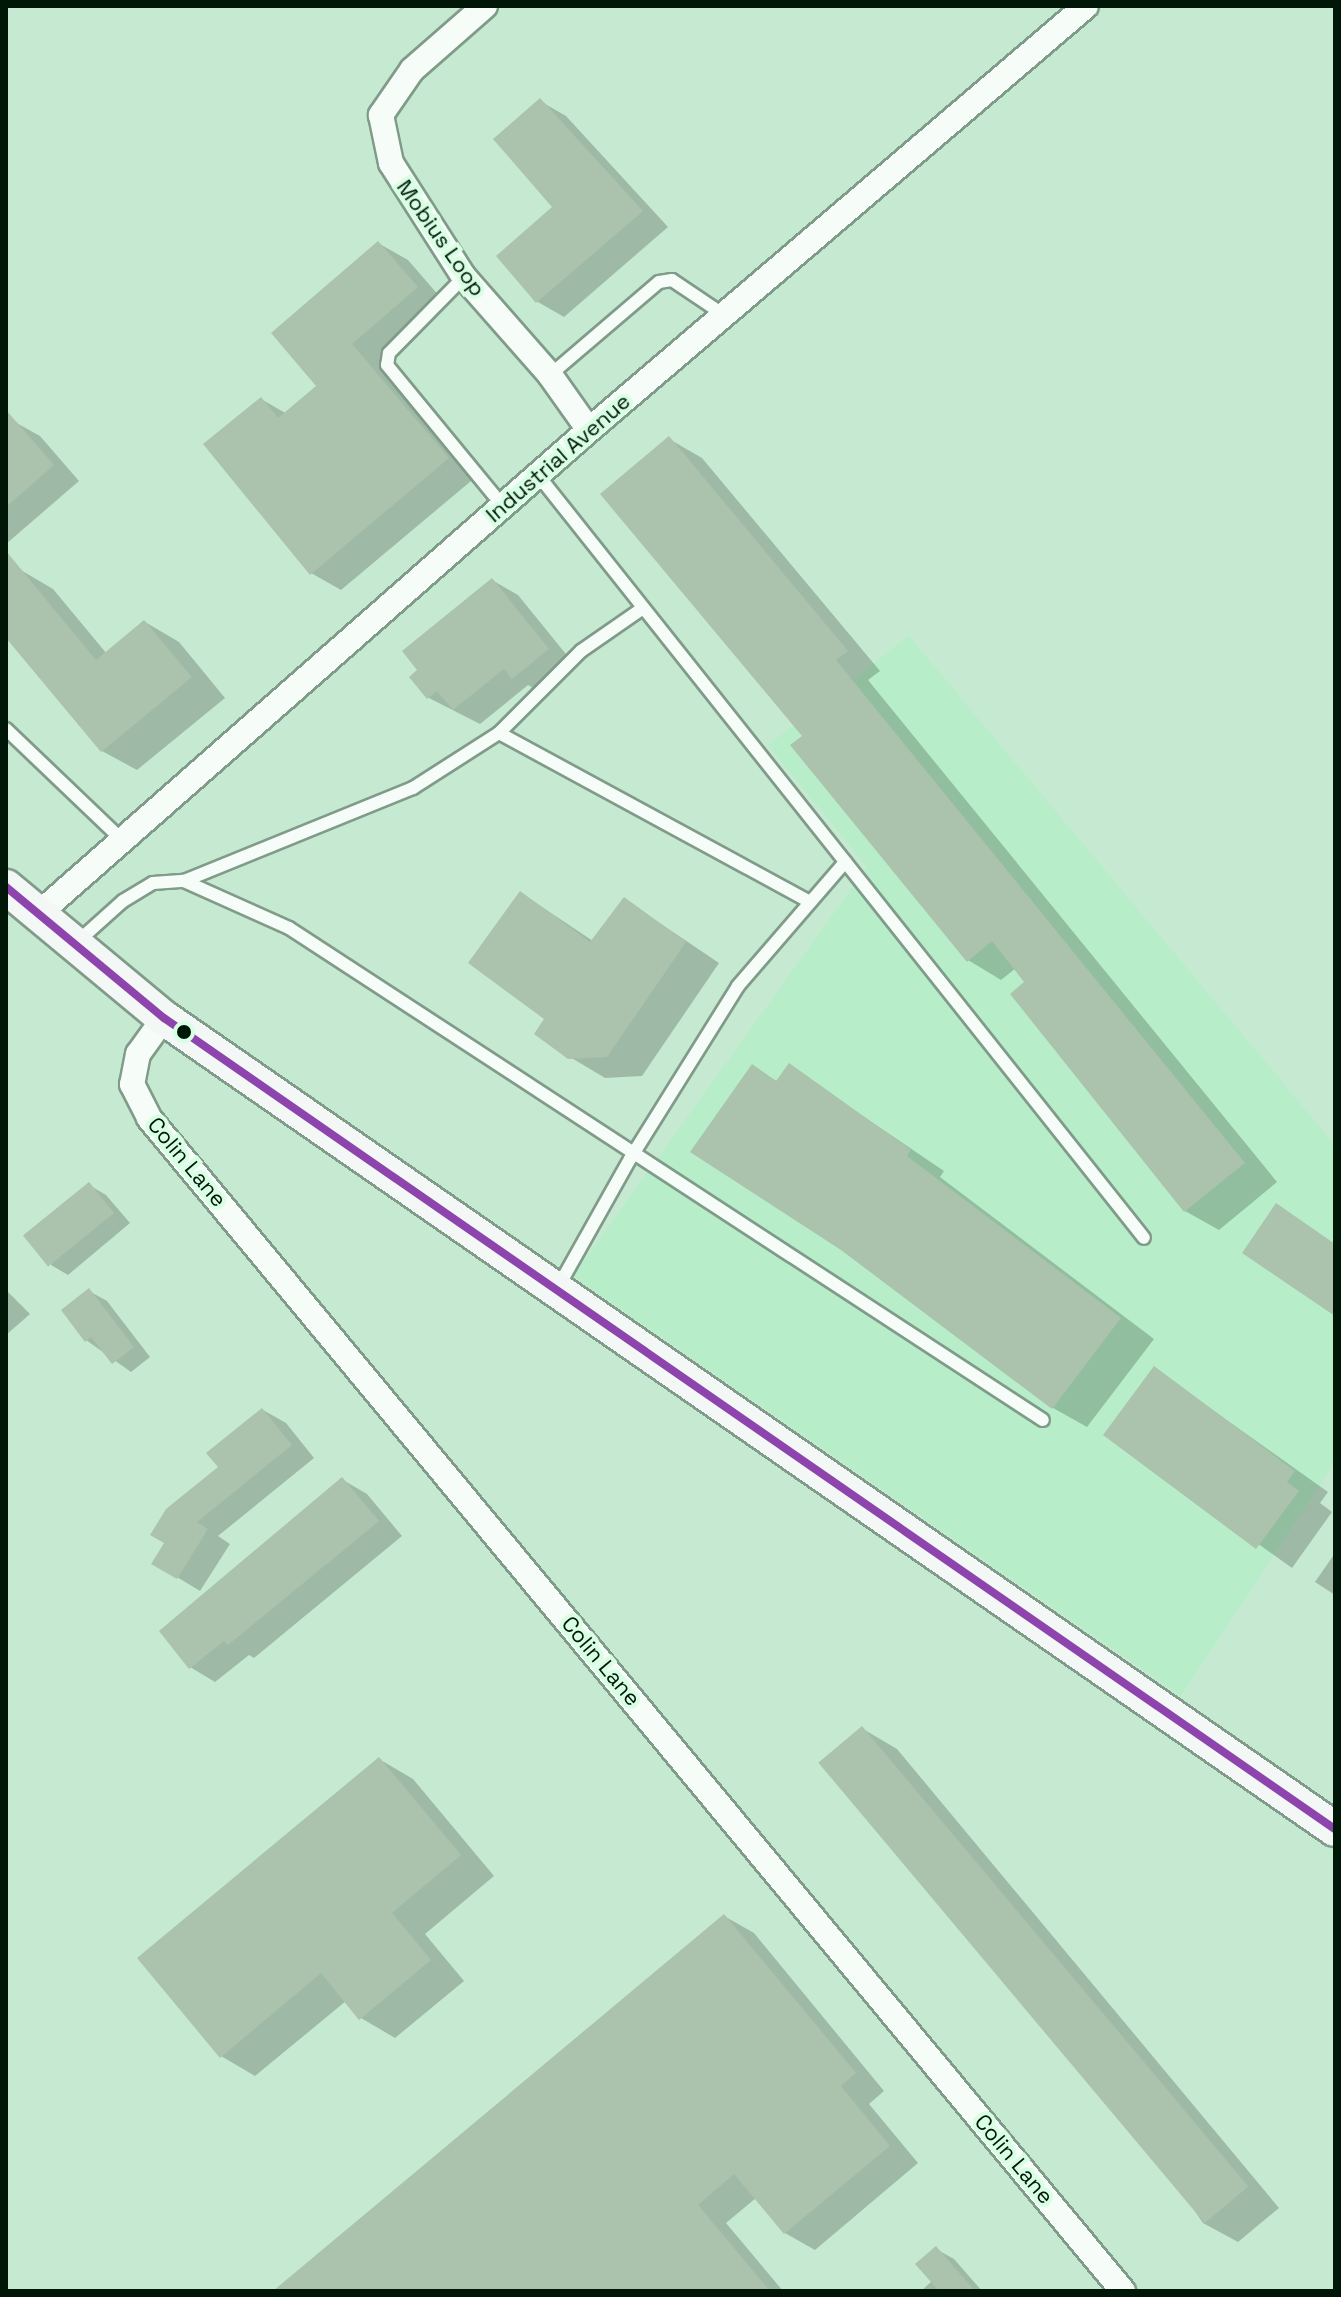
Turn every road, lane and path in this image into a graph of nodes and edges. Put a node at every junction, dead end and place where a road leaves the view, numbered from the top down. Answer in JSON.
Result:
{"nodes":[{"id":1,"x":485,"y":6,"type":"edge"},
{"id":2,"x":1086,"y":6,"type":"edge"},
{"id":3,"x":464,"y":277,"type":"junction"},
{"id":4,"x":724,"y":315,"type":"junction"},
{"id":5,"x":550,"y":375,"type":"junction"},
{"id":6,"x":589,"y":430,"type":"junction"},
{"id":7,"x":538,"y":475,"type":"junction"},
{"id":8,"x":503,"y":506,"type":"junction"},
{"id":9,"x":643,"y":608,"type":"junction"},
{"id":10,"x":6,"y":729,"type":"edge"},
{"id":11,"x":499,"y":733,"type":"junction"},
{"id":12,"x":122,"y":840,"type":"junction"},
{"id":13,"x":845,"y":862,"type":"junction"},
{"id":14,"x":184,"y":881,"type":"junction"},
{"id":15,"x":6,"y":887,"type":"edge"},
{"id":16,"x":810,"y":902,"type":"junction"},
{"id":17,"x":36,"y":916,"type":"junction"},
{"id":18,"x":73,"y":946,"type":"junction"},
{"id":19,"x":164,"y":1018,"type":"junction"},
{"id":20,"x":634,"y":1153,"type":"junction"},
{"id":21,"x":1144,"y":1238,"type":"dead end"},
{"id":22,"x":557,"y":1290,"type":"junction"},
{"id":23,"x":1043,"y":1420,"type":"dead end"},
{"id":24,"x":1335,"y":1829,"type":"edge"},
{"id":25,"x":1123,"y":2291,"type":"edge"}],
"edges":[{"from":1,"to":3,"type":"street","name":"Mobius Loop"},
{"from":2,"to":4,"type":"street","name":"Industrial Avenue"},
{"from":3,"to":5,"type":"street","name":"Mobius Loop"},
{"from":3,"to":8,"type":"lane"},
{"from":4,"to":5,"type":"lane"},
{"from":4,"to":6,"type":"street","name":"Industrial Avenue"},
{"from":5,"to":6,"type":"street","name":"Mobius Loop"},
{"from":6,"to":7,"type":"street","name":"Industrial Avenue"},
{"from":7,"to":8,"type":"street","name":"Industrial Avenue"},
{"from":7,"to":9,"type":"lane"},
{"from":8,"to":12,"type":"street","name":"Industrial Avenue"},
{"from":9,"to":11,"type":"lane"},
{"from":9,"to":13,"type":"lane"},
{"from":10,"to":12,"type":"lane"},
{"from":11,"to":14,"type":"lane"},
{"from":11,"to":16,"type":"lane"},
{"from":12,"to":17,"type":"street","name":"Industrial Avenue"},
{"from":13,"to":16,"type":"lane"},
{"from":13,"to":21,"type":"lane"},
{"from":14,"to":18,"type":"lane"},
{"from":14,"to":20,"type":"lane"},
{"from":15,"to":17,"type":"street"},
{"from":16,"to":20,"type":"lane"},
{"from":17,"to":18,"type":"street"},
{"from":18,"to":19,"type":"street"},
{"from":19,"to":22,"type":"street"},
{"from":19,"to":25,"type":"street","name":"Colin Lane"},
{"from":20,"to":22,"type":"lane"},
{"from":20,"to":23,"type":"lane"},
{"from":22,"to":24,"type":"street"}]}
